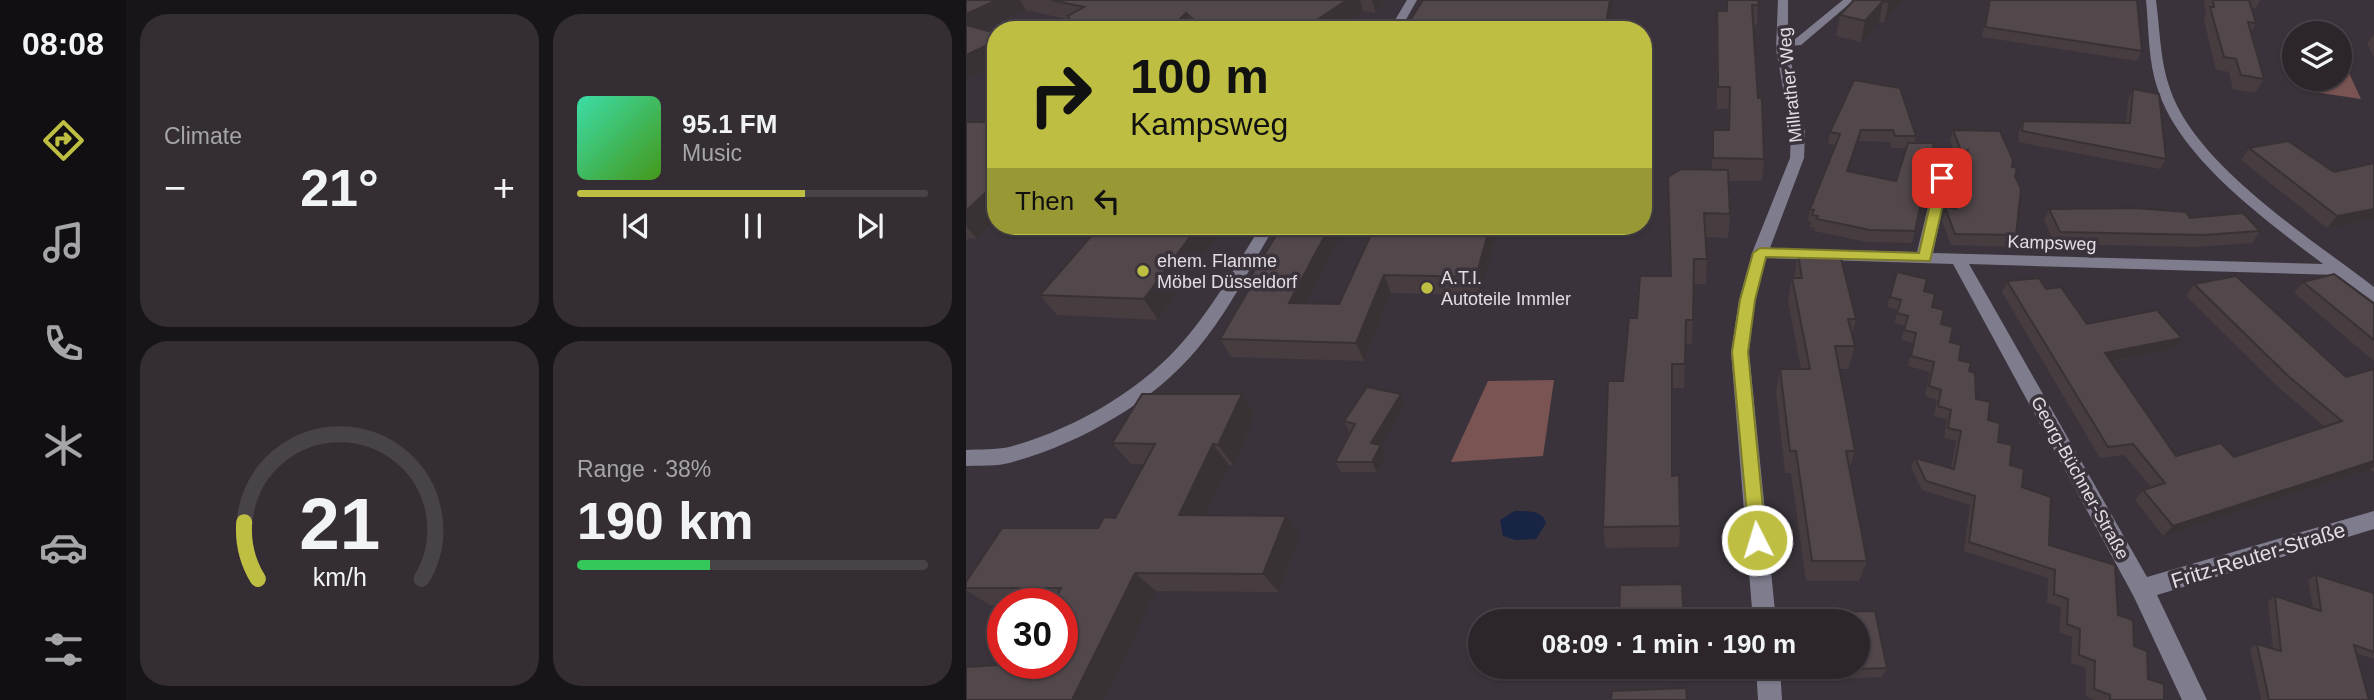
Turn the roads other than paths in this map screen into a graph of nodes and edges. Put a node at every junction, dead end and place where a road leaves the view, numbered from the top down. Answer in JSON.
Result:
{"nodes":[{"id":1,"x":1412,"y":0,"type":"edge"},
{"id":2,"x":1783,"y":0,"type":"edge"},
{"id":3,"x":1849,"y":0,"type":"edge"},
{"id":4,"x":2151,"y":0,"type":"edge"},
{"id":5,"x":1399,"y":21,"type":"edge"},
{"id":6,"x":1782,"y":43,"type":"junction"},
{"id":7,"x":1942,"y":178,"type":"dead end"},
{"id":8,"x":1262,"y":235,"type":"edge"},
{"id":9,"x":1760,"y":253,"type":"junction"},
{"id":10,"x":1924,"y":258,"type":"junction"},
{"id":11,"x":1958,"y":259,"type":"junction"},
{"id":12,"x":2342,"y":270,"type":"junction"},
{"id":13,"x":2374,"y":296,"type":"edge"},
{"id":14,"x":966,"y":458,"type":"edge"},
{"id":15,"x":2374,"y":520,"type":"edge"},
{"id":16,"x":2142,"y":589,"type":"junction"},
{"id":17,"x":1763,"y":609,"type":"edge"},
{"id":18,"x":1769,"y":679,"type":"edge"},
{"id":19,"x":1770,"y":700,"type":"edge"},
{"id":20,"x":2195,"y":700,"type":"edge"}],
"edges":[{"from":1,"to":5,"type":"street"},
{"from":2,"to":6,"type":"street","name":"Millrather Weg"},
{"from":3,"to":6,"type":"street"},
{"from":4,"to":12,"type":"street"},
{"from":6,"to":9,"type":"street","name":"Millrather Weg"},
{"from":7,"to":10,"type":"street"},
{"from":8,"to":14,"type":"street"},
{"from":9,"to":10,"type":"street","name":"Kampsweg"},
{"from":9,"to":17,"type":"street","name":"Millrather Weg"},
{"from":10,"to":11,"type":"street","name":"Kampsweg"},
{"from":11,"to":12,"type":"street","name":"Kampsweg"},
{"from":11,"to":16,"type":"street","name":"Georg-Büchner-Straße"},
{"from":12,"to":13,"type":"street"},
{"from":15,"to":16,"type":"street","name":"Fritz-Reuter-Straße"},
{"from":16,"to":20,"type":"street","name":"Georg-Büchner-Straße"},
{"from":18,"to":19,"type":"street"}]}
